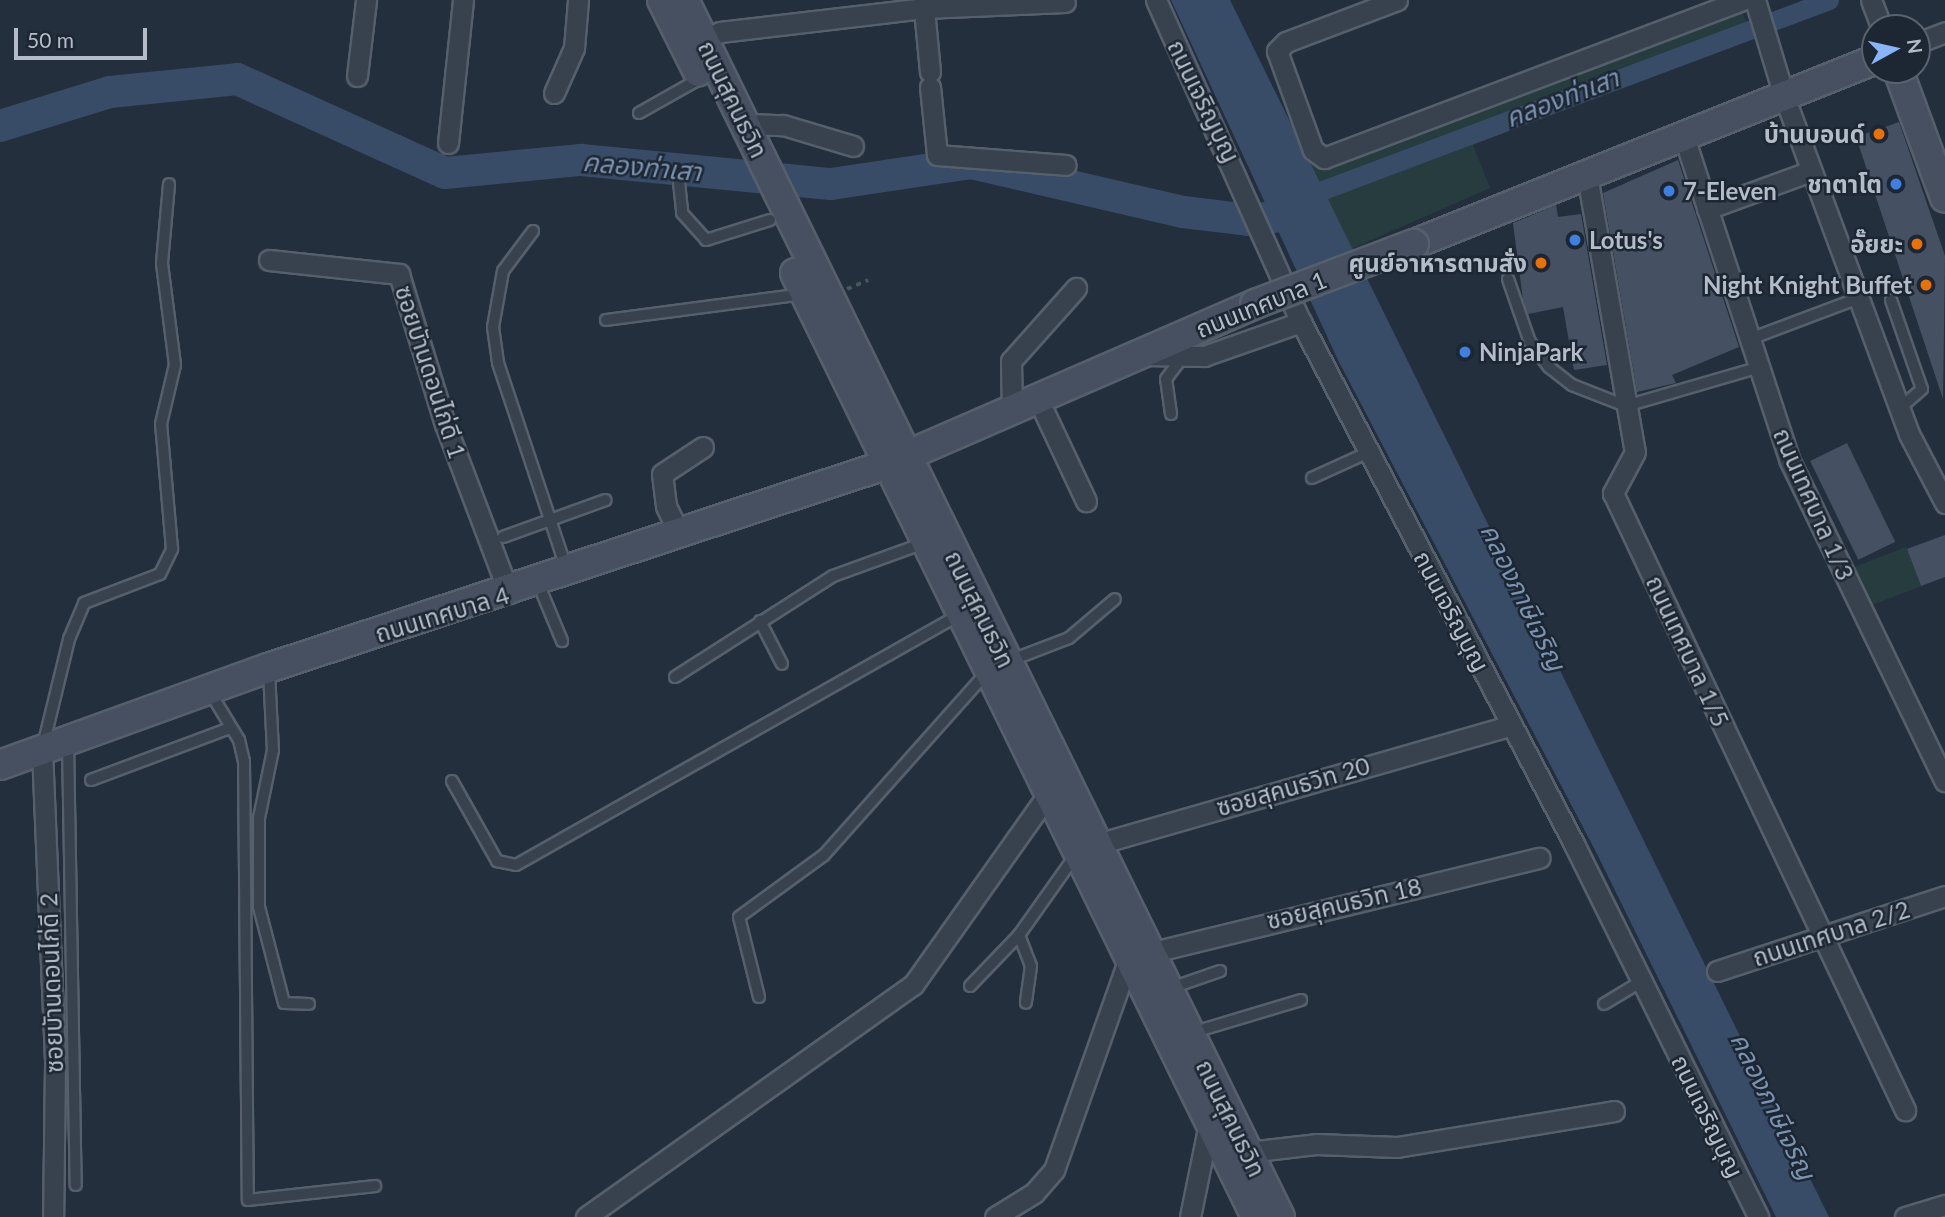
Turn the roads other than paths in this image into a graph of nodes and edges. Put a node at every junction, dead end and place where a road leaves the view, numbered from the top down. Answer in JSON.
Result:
{"nodes":[{"id":1,"x":366,"y":0,"type":"edge"},
{"id":2,"x":463,"y":0,"type":"edge"},
{"id":3,"x":578,"y":0,"type":"edge"},
{"id":4,"x":662,"y":0,"type":"edge"},
{"id":5,"x":684,"y":0,"type":"edge"},
{"id":6,"x":1156,"y":0,"type":"edge"},
{"id":7,"x":1397,"y":0,"type":"edge"},
{"id":8,"x":1742,"y":0,"type":"edge"},
{"id":9,"x":1755,"y":0,"type":"edge"},
{"id":10,"x":1065,"y":2,"type":"dead end"},
{"id":11,"x":924,"y":4,"type":"edge"},
{"id":12,"x":694,"y":41,"type":"junction"},
{"id":13,"x":1861,"y":66,"type":"edge"},
{"id":14,"x":357,"y":76,"type":"dead end"},
{"id":15,"x":701,"y":78,"type":"junction"},
{"id":16,"x":1903,"y":84,"type":"edge"},
{"id":17,"x":554,"y":93,"type":"dead end"},
{"id":18,"x":1784,"y":96,"type":"junction"},
{"id":19,"x":639,"y":113,"type":"dead end"},
{"id":20,"x":1684,"y":137,"type":"junction"},
{"id":21,"x":747,"y":141,"type":"junction"},
{"id":22,"x":448,"y":143,"type":"dead end"},
{"id":23,"x":853,"y":146,"type":"dead end"},
{"id":24,"x":1066,"y":165,"type":"dead end"},
{"id":25,"x":1811,"y":171,"type":"junction"},
{"id":26,"x":1587,"y":175,"type":"junction"},
{"id":27,"x":679,"y":182,"type":"dead end"},
{"id":28,"x":169,"y":184,"type":"dead end"},
{"id":29,"x":1945,"y":198,"type":"edge"},
{"id":30,"x":771,"y":206,"type":"junction"},
{"id":31,"x":1707,"y":209,"type":"junction"},
{"id":32,"x":533,"y":231,"type":"dead end"},
{"id":33,"x":269,"y":260,"type":"dead end"},
{"id":34,"x":1508,"y":279,"type":"dead end"},
{"id":35,"x":1076,"y":288,"type":"dead end"},
{"id":36,"x":815,"y":298,"type":"junction"},
{"id":37,"x":1858,"y":298,"type":"junction"},
{"id":38,"x":1891,"y":300,"type":"dead end"},
{"id":39,"x":606,"y":320,"type":"dead end"},
{"id":40,"x":1301,"y":322,"type":"junction"},
{"id":41,"x":1751,"y":339,"type":"junction"},
{"id":42,"x":1139,"y":355,"type":"junction"},
{"id":43,"x":1183,"y":358,"type":"junction"},
{"id":44,"x":1760,"y":367,"type":"junction"},
{"id":45,"x":1038,"y":399,"type":"junction"},
{"id":46,"x":1626,"y":406,"type":"junction"},
{"id":47,"x":1900,"y":408,"type":"junction"},
{"id":48,"x":1012,"y":410,"type":"junction"},
{"id":49,"x":1171,"y":414,"type":"dead end"},
{"id":50,"x":703,"y":447,"type":"dead end"},
{"id":51,"x":1369,"y":452,"type":"junction"},
{"id":52,"x":895,"y":461,"type":"junction"},
{"id":53,"x":1312,"y":478,"type":"dead end"},
{"id":54,"x":606,"y":500,"type":"dead end"},
{"id":55,"x":1086,"y":501,"type":"dead end"},
{"id":56,"x":1945,"y":503,"type":"edge"},
{"id":57,"x":550,"y":521,"type":"junction"},
{"id":58,"x":680,"y":535,"type":"junction"},
{"id":59,"x":503,"y":537,"type":"dead end"},
{"id":60,"x":934,"y":539,"type":"junction"},
{"id":61,"x":568,"y":573,"type":"junction"},
{"id":62,"x":538,"y":583,"type":"junction"},
{"id":63,"x":509,"y":593,"type":"junction"},
{"id":64,"x":1115,"y":599,"type":"dead end"},
{"id":65,"x":960,"y":615,"type":"junction"},
{"id":66,"x":760,"y":621,"type":"junction"},
{"id":67,"x":562,"y":641,"type":"dead end"},
{"id":68,"x":782,"y":664,"type":"dead end"},
{"id":69,"x":997,"y":667,"type":"junction"},
{"id":70,"x":268,"y":668,"type":"junction"},
{"id":71,"x":675,"y":677,"type":"dead end"},
{"id":72,"x":209,"y":689,"type":"junction"},
{"id":73,"x":1512,"y":725,"type":"junction"},
{"id":74,"x":230,"y":728,"type":"junction"},
{"id":75,"x":68,"y":737,"type":"junction"},
{"id":76,"x":42,"y":750,"type":"junction"},
{"id":77,"x":0,"y":765,"type":"edge"},
{"id":78,"x":91,"y":780,"type":"dead end"},
{"id":79,"x":452,"y":781,"type":"dead end"},
{"id":80,"x":1945,"y":781,"type":"edge"},
{"id":81,"x":1048,"y":794,"type":"junction"},
{"id":82,"x":1086,"y":848,"type":"junction"},
{"id":83,"x":1541,"y":858,"type":"dead end"},
{"id":84,"x":1945,"y":896,"type":"edge"},
{"id":85,"x":1822,"y":933,"type":"junction"},
{"id":86,"x":1019,"y":935,"type":"junction"},
{"id":87,"x":1139,"y":956,"type":"junction"},
{"id":88,"x":1220,"y":971,"type":"dead end"},
{"id":89,"x":1717,"y":971,"type":"dead end"},
{"id":90,"x":1642,"y":981,"type":"junction"},
{"id":91,"x":970,"y":986,"type":"dead end"},
{"id":92,"x":1168,"y":989,"type":"junction"},
{"id":93,"x":759,"y":997,"type":"dead end"},
{"id":94,"x":1301,"y":1000,"type":"dead end"},
{"id":95,"x":1026,"y":1003,"type":"dead end"},
{"id":96,"x":309,"y":1004,"type":"dead end"},
{"id":97,"x":1604,"y":1004,"type":"dead end"},
{"id":98,"x":1190,"y":1034,"type":"junction"},
{"id":99,"x":1219,"y":1094,"type":"junction"},
{"id":100,"x":1905,"y":1110,"type":"dead end"},
{"id":101,"x":1614,"y":1111,"type":"dead end"},
{"id":102,"x":1209,"y":1122,"type":"junction"},
{"id":103,"x":1248,"y":1152,"type":"junction"},
{"id":104,"x":76,"y":1185,"type":"dead end"},
{"id":105,"x":375,"y":1186,"type":"dead end"},
{"id":106,"x":1945,"y":1205,"type":"edge"},
{"id":107,"x":52,"y":1217,"type":"edge"},
{"id":108,"x":586,"y":1217,"type":"edge"},
{"id":109,"x":995,"y":1217,"type":"edge"},
{"id":110,"x":1190,"y":1217,"type":"edge"},
{"id":111,"x":1256,"y":1217,"type":"edge"},
{"id":112,"x":1280,"y":1217,"type":"edge"},
{"id":113,"x":1758,"y":1217,"type":"edge"},
{"id":114,"x":1905,"y":1217,"type":"edge"}],
"edges":[{"from":1,"to":14,"type":"street"},
{"from":2,"to":22,"type":"street"},
{"from":3,"to":17,"type":"street"},
{"from":4,"to":12,"type":"street","name":"ถนนสุคนธวิท"},
{"from":5,"to":12,"type":"street","name":"ถนนสุคนธวิท"},
{"from":6,"to":40,"type":"street","name":"ถนนเจริญบุญ"},
{"from":7,"to":8,"type":"street"},
{"from":9,"to":18,"type":"street"},
{"from":10,"to":11,"type":"street"},
{"from":11,"to":12,"type":"street"},
{"from":11,"to":24,"type":"street"},
{"from":12,"to":15,"type":"street","name":"ถนนสุคนธวิท"},
{"from":12,"to":21,"type":"street","name":"ถนนสุคนธวิท"},
{"from":13,"to":18,"type":"street","name":"ถนนเทศบาล 1"},
{"from":15,"to":19,"type":"lane"},
{"from":15,"to":21,"type":"street","name":"ถนนสุคนธวิท"},
{"from":16,"to":29,"type":"street"},
{"from":18,"to":20,"type":"street","name":"ถนนเทศบาล 1"},
{"from":18,"to":25,"type":"street"},
{"from":20,"to":26,"type":"street","name":"ถนนเทศบาล 1"},
{"from":20,"to":31,"type":"street","name":"ถนนเทศบาล 1/3"},
{"from":21,"to":23,"type":"street"},
{"from":21,"to":30,"type":"street","name":"ถนนสุคนธวิท"},
{"from":25,"to":31,"type":"street"},
{"from":25,"to":37,"type":"street"},
{"from":26,"to":42,"type":"street","name":"ถนนเทศบาล 1","bridge":true},
{"from":26,"to":46,"type":"street","name":"ถนนเทศบาล 1/5"},
{"from":27,"to":30,"type":"lane"},
{"from":28,"to":76,"type":"lane"},
{"from":30,"to":36,"type":"street","name":"ถนนสุคนธวิท"},
{"from":31,"to":41,"type":"street","name":"ถนนเทศบาล 1/3"},
{"from":32,"to":57,"type":"lane"},
{"from":33,"to":63,"type":"street","name":"ซอยบัานดอนไก่ดี 1"},
{"from":34,"to":46,"type":"lane"},
{"from":35,"to":48,"type":"street"},
{"from":36,"to":39,"type":"lane"},
{"from":36,"to":52,"type":"street","name":"ถนนสุคนธวิท"},
{"from":37,"to":41,"type":"lane"},
{"from":37,"to":47,"type":"street"},
{"from":38,"to":47,"type":"lane"},
{"from":40,"to":43,"type":"street"},
{"from":40,"to":51,"type":"street","name":"ถนนเจริญบุญ"},
{"from":41,"to":44,"type":"street","name":"ถนนเทศบาล 1/3"},
{"from":42,"to":43,"type":"street"},
{"from":42,"to":45,"type":"street","name":"ถนนเทศบาล 1"},
{"from":43,"to":49,"type":"lane"},
{"from":44,"to":46,"type":"lane"},
{"from":44,"to":80,"type":"street","name":"ถนนเทศบาล 1/3"},
{"from":45,"to":48,"type":"street","name":"ถนนเทศบาล 1"},
{"from":45,"to":55,"type":"street"},
{"from":46,"to":85,"type":"street","name":"ถนนเทศบาล 1/5"},
{"from":47,"to":56,"type":"street"},
{"from":48,"to":52,"type":"street","name":"ถนนเทศบาล 1"},
{"from":50,"to":58,"type":"street"},
{"from":51,"to":53,"type":"lane"},
{"from":51,"to":73,"type":"street","name":"ถนนเจริญบุญ"},
{"from":52,"to":58,"type":"street","name":"ถนนเทศบาล 4"},
{"from":52,"to":60,"type":"street","name":"ถนนสุคนธวิท"},
{"from":54,"to":57,"type":"lane"},
{"from":57,"to":59,"type":"lane"},
{"from":57,"to":61,"type":"lane"},
{"from":58,"to":61,"type":"street","name":"ถนนเทศบาล 4"},
{"from":60,"to":65,"type":"street","name":"ถนนสุคนธวิท"},
{"from":60,"to":66,"type":"lane"},
{"from":60,"to":69,"type":"street","name":"ถนนสุคนธวิท"},
{"from":61,"to":62,"type":"street","name":"ถนนเทศบาล 4"},
{"from":62,"to":63,"type":"street","name":"ถนนเทศบาล 4"},
{"from":62,"to":67,"type":"lane"},
{"from":63,"to":70,"type":"street","name":"ถนนเทศบาล 4"},
{"from":64,"to":69,"type":"lane"},
{"from":65,"to":69,"type":"street","name":"ถนนสุคนธวิท"},
{"from":65,"to":79,"type":"lane"},
{"from":66,"to":68,"type":"lane"},
{"from":66,"to":71,"type":"lane"},
{"from":69,"to":81,"type":"street","name":"ถนนสุคนธวิท"},
{"from":69,"to":82,"type":"street","name":"ถนนสุคนธวิท"},
{"from":69,"to":93,"type":"lane"},
{"from":70,"to":72,"type":"street","name":"ถนนเทศบาล 4"},
{"from":70,"to":96,"type":"lane"},
{"from":72,"to":74,"type":"lane"},
{"from":72,"to":75,"type":"street","name":"ถนนเทศบาล 4"},
{"from":73,"to":82,"type":"street","name":"ซอยสุคนธวิท 20"},
{"from":73,"to":90,"type":"street","name":"ถนนเจริญบุญ"},
{"from":74,"to":78,"type":"lane"},
{"from":74,"to":105,"type":"lane"},
{"from":75,"to":76,"type":"street","name":"ถนนเทศบาล 4"},
{"from":75,"to":104,"type":"lane"},
{"from":76,"to":77,"type":"street","name":"ถนนเทศบาล 4"},
{"from":76,"to":107,"type":"street","name":"ซอยบัานดอนไก่ดี 2"},
{"from":81,"to":82,"type":"street","name":"ถนนสุคนธวิท"},
{"from":81,"to":108,"type":"street"},
{"from":82,"to":86,"type":"lane"},
{"from":82,"to":87,"type":"street","name":"ถนนสุคนธวิท"},
{"from":83,"to":87,"type":"street","name":"ซอยสุคนธวิท 18"},
{"from":84,"to":85,"type":"street","name":"ถนนเทศบาล 2/2"},
{"from":85,"to":89,"type":"street","name":"ถนนเทศบาล 2/2"},
{"from":85,"to":100,"type":"street","name":"ถนนเทศบาล 1/5"},
{"from":86,"to":91,"type":"lane"},
{"from":86,"to":95,"type":"lane"},
{"from":87,"to":92,"type":"street","name":"ถนนสุคนธวิท"},
{"from":87,"to":102,"type":"street","name":"ถนนสุคนธวิท"},
{"from":87,"to":109,"type":"street"},
{"from":88,"to":92,"type":"lane"},
{"from":90,"to":97,"type":"lane"},
{"from":90,"to":113,"type":"street","name":"ถนนเจริญบุญ"},
{"from":92,"to":98,"type":"street","name":"ถนนสุคนธวิท"},
{"from":94,"to":98,"type":"lane"},
{"from":98,"to":99,"type":"street","name":"ถนนสุคนธวิท"},
{"from":99,"to":102,"type":"street"},
{"from":99,"to":103,"type":"street","name":"ถนนสุคนธวิท"},
{"from":101,"to":103,"type":"street"},
{"from":102,"to":110,"type":"street"},
{"from":102,"to":111,"type":"street","name":"ถนนสุคนธวิท"},
{"from":103,"to":112,"type":"street","name":"ถนนสุคนธวิท"},
{"from":106,"to":114,"type":"street"}]}
